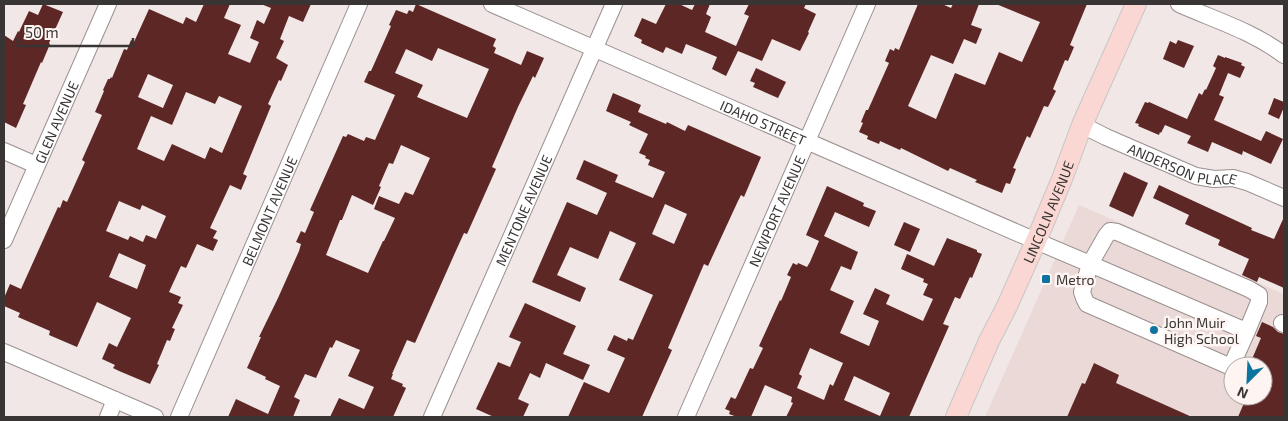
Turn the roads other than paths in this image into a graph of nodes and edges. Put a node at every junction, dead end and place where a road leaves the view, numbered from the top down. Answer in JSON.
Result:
{"nodes":[{"id":1,"x":108,"y":4,"type":"edge"},
{"id":2,"x":359,"y":4,"type":"edge"},
{"id":3,"x":492,"y":4,"type":"edge"},
{"id":4,"x":614,"y":4,"type":"edge"},
{"id":5,"x":867,"y":4,"type":"edge"},
{"id":6,"x":1136,"y":4,"type":"edge"},
{"id":7,"x":1179,"y":4,"type":"edge"},
{"id":8,"x":594,"y":48,"type":"junction"},
{"id":9,"x":1284,"y":55,"type":"edge"},
{"id":10,"x":1082,"y":125,"type":"junction"},
{"id":11,"x":808,"y":141,"type":"junction"},
{"id":12,"x":4,"y":150,"type":"edge"},
{"id":13,"x":36,"y":165,"type":"junction"},
{"id":14,"x":1284,"y":198,"type":"edge"},
{"id":15,"x":4,"y":240,"type":"edge"},
{"id":16,"x":1036,"y":241,"type":"junction"},
{"id":17,"x":1090,"y":264,"type":"junction"},
{"id":18,"x":1247,"y":331,"type":"junction"},
{"id":19,"x":4,"y":352,"type":"edge"},
{"id":20,"x":115,"y":400,"type":"junction"},
{"id":21,"x":108,"y":417,"type":"edge"},
{"id":22,"x":155,"y":417,"type":"edge"},
{"id":23,"x":179,"y":417,"type":"edge"},
{"id":24,"x":432,"y":417,"type":"edge"},
{"id":25,"x":686,"y":417,"type":"edge"},
{"id":26,"x":956,"y":417,"type":"edge"}],
"edges":[{"from":1,"to":13,"type":"street","name":"GLEN AVENUE"},
{"from":2,"to":23,"type":"street","name":"BELMONT AVENUE"},
{"from":3,"to":8,"type":"street","name":"IDAHO STREET"},
{"from":4,"to":8,"type":"street","name":"MENTONE AVENUE"},
{"from":5,"to":11,"type":"street","name":"NEWPORT AVENUE"},
{"from":6,"to":10,"type":"main road","name":"LINCOLN AVENUE"},
{"from":7,"to":9,"type":"street"},
{"from":8,"to":11,"type":"street","name":"IDAHO STREET"},
{"from":8,"to":24,"type":"street","name":"MENTONE AVENUE"},
{"from":10,"to":14,"type":"street","name":"ANDERSON PLACE"},
{"from":10,"to":16,"type":"main road","name":"LINCOLN AVENUE"},
{"from":11,"to":16,"type":"street","name":"IDAHO STREET"},
{"from":11,"to":25,"type":"street","name":"NEWPORT AVENUE"},
{"from":12,"to":13,"type":"street"},
{"from":13,"to":15,"type":"street","name":"GLEN AVENUE"},
{"from":16,"to":17,"type":"street","name":"IDAHO STREET"},
{"from":16,"to":26,"type":"main road","name":"LINCOLN AVENUE"},
{"from":17,"to":18,"type":"street","name":"IDAHO STREET"},
{"from":17,"to":18,"type":"street"},
{"from":17,"to":18,"type":"street"},
{"from":19,"to":20,"type":"street"},
{"from":20,"to":21,"type":"street"},
{"from":20,"to":22,"type":"street"}]}
